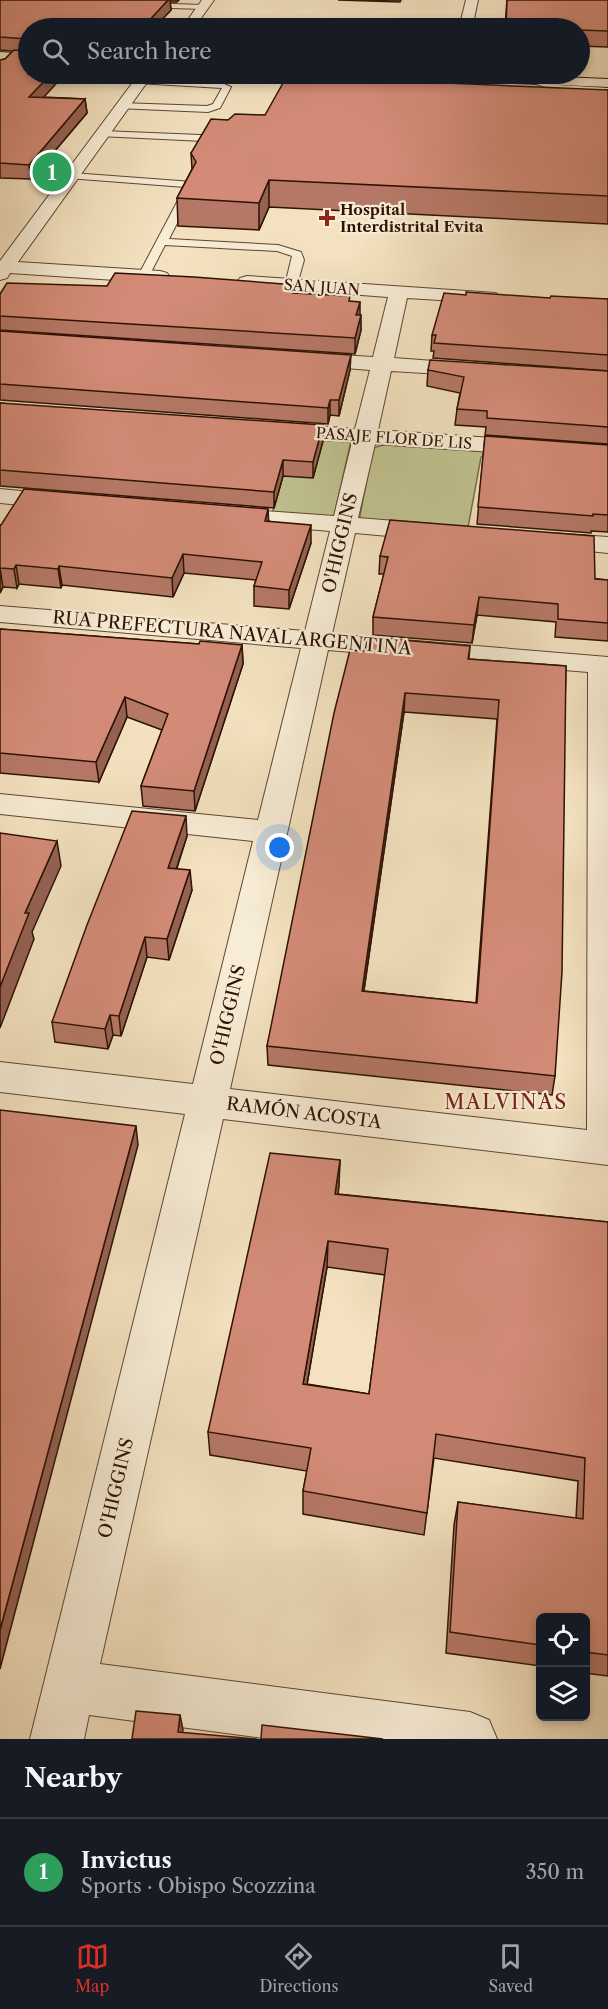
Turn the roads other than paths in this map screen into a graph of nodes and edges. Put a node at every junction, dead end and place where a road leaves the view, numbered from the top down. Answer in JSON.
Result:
{"nodes":[{"id":1,"x":471,"y":0,"type":"edge"},
{"id":2,"x":205,"y":4,"type":"edge"},
{"id":3,"x":137,"y":5,"type":"edge"},
{"id":4,"x":195,"y":18,"type":"edge"},
{"id":5,"x":467,"y":18,"type":"edge"},
{"id":6,"x":5,"y":57,"type":"edge"},
{"id":7,"x":0,"y":68,"type":"edge"},
{"id":8,"x":590,"y":82,"type":"edge"},
{"id":9,"x":608,"y":83,"type":"edge"},
{"id":10,"x":137,"y":84,"type":"edge"},
{"id":11,"x":217,"y":84,"type":"edge"},
{"id":12,"x":545,"y":84,"type":"edge"},
{"id":13,"x":608,"y":91,"type":"edge"},
{"id":14,"x":120,"y":106,"type":"junction"},
{"id":15,"x":102,"y":134,"type":"junction"},
{"id":16,"x":229,"y":140,"type":"edge"},
{"id":17,"x":72,"y":176,"type":"junction"},
{"id":18,"x":163,"y":242,"type":"junction"},
{"id":19,"x":2,"y":269,"type":"edge"},
{"id":20,"x":144,"y":276,"type":"junction"},
{"id":21,"x":178,"y":278,"type":"edge"},
{"id":22,"x":224,"y":281,"type":"edge"},
{"id":23,"x":291,"y":285,"type":"junction"},
{"id":24,"x":399,"y":292,"type":"junction"},
{"id":25,"x":504,"y":298,"type":"edge"},
{"id":26,"x":287,"y":358,"type":"edge"},
{"id":27,"x":382,"y":364,"type":"junction"},
{"id":28,"x":489,"y":371,"type":"edge"},
{"id":29,"x":259,"y":428,"type":"edge"},
{"id":30,"x":365,"y":436,"type":"junction"},
{"id":31,"x":608,"y":453,"type":"edge"},
{"id":32,"x":0,"y":496,"type":"edge"},
{"id":33,"x":83,"y":503,"type":"edge"},
{"id":34,"x":202,"y":513,"type":"edge"},
{"id":35,"x":344,"y":526,"type":"junction"},
{"id":36,"x":459,"y":534,"type":"edge"},
{"id":37,"x":528,"y":539,"type":"edge"},
{"id":38,"x":608,"y":545,"type":"edge"},
{"id":39,"x":0,"y":614,"type":"edge"},
{"id":40,"x":317,"y":640,"type":"junction"},
{"id":41,"x":605,"y":665,"type":"edge"},
{"id":42,"x":0,"y":804,"type":"edge"},
{"id":43,"x":271,"y":832,"type":"junction"},
{"id":44,"x":0,"y":1077,"type":"edge"},
{"id":45,"x":207,"y":1102,"type":"junction"},
{"id":46,"x":608,"y":1149,"type":"edge"},
{"id":47,"x":69,"y":1686,"type":"junction"},
{"id":48,"x":57,"y":1739,"type":"edge"},
{"id":49,"x":470,"y":1739,"type":"edge"}],
"edges":[{"from":1,"to":5,"type":"street"},
{"from":2,"to":3,"type":"lane"},
{"from":2,"to":4,"type":"street"},
{"from":6,"to":7,"type":"street"},
{"from":8,"to":9,"type":"street"},
{"from":10,"to":14,"type":"street"},
{"from":11,"to":14,"type":"lane"},
{"from":12,"to":13,"type":"lane"},
{"from":14,"to":15,"type":"street"},
{"from":15,"to":16,"type":"lane"},
{"from":15,"to":17,"type":"street"},
{"from":17,"to":18,"type":"lane"},
{"from":17,"to":19,"type":"street"},
{"from":18,"to":20,"type":"lane"},
{"from":18,"to":23,"type":"lane"},
{"from":19,"to":20,"type":"street"},
{"from":20,"to":21,"type":"street"},
{"from":22,"to":23,"type":"street","name":"SAN JUAN"},
{"from":23,"to":24,"type":"street","name":"SAN JUAN"},
{"from":24,"to":25,"type":"street","name":"SAN JUAN"},
{"from":24,"to":27,"type":"street","name":"O'HIGGINS"},
{"from":26,"to":27,"type":"street"},
{"from":27,"to":28,"type":"street"},
{"from":27,"to":30,"type":"street","name":"O'HIGGINS"},
{"from":29,"to":30,"type":"street","name":"PASAJE FLOR DE LIS"},
{"from":30,"to":31,"type":"street","name":"PASAJE FLOR DE LIS"},
{"from":30,"to":35,"type":"street","name":"O'HIGGINS"},
{"from":32,"to":33,"type":"street"},
{"from":34,"to":35,"type":"street"},
{"from":35,"to":36,"type":"street"},
{"from":35,"to":40,"type":"street","name":"O'HIGGINS"},
{"from":37,"to":38,"type":"street"},
{"from":39,"to":40,"type":"street","name":"RUA PREFECTURA NAVAL ARGENTINA"},
{"from":40,"to":41,"type":"street","name":"RUA PREFECTURA NAVAL ARGENTINA"},
{"from":40,"to":43,"type":"street","name":"O'HIGGINS"},
{"from":41,"to":46,"type":"street"},
{"from":42,"to":43,"type":"street"},
{"from":43,"to":45,"type":"street","name":"O'HIGGINS"},
{"from":44,"to":45,"type":"street","name":"RAMÓN ACOSTA"},
{"from":45,"to":46,"type":"street","name":"RAMÓN ACOSTA"},
{"from":45,"to":47,"type":"street","name":"O'HIGGINS"},
{"from":47,"to":48,"type":"street","name":"O'HIGGINS"},
{"from":47,"to":49,"type":"street"}]}
